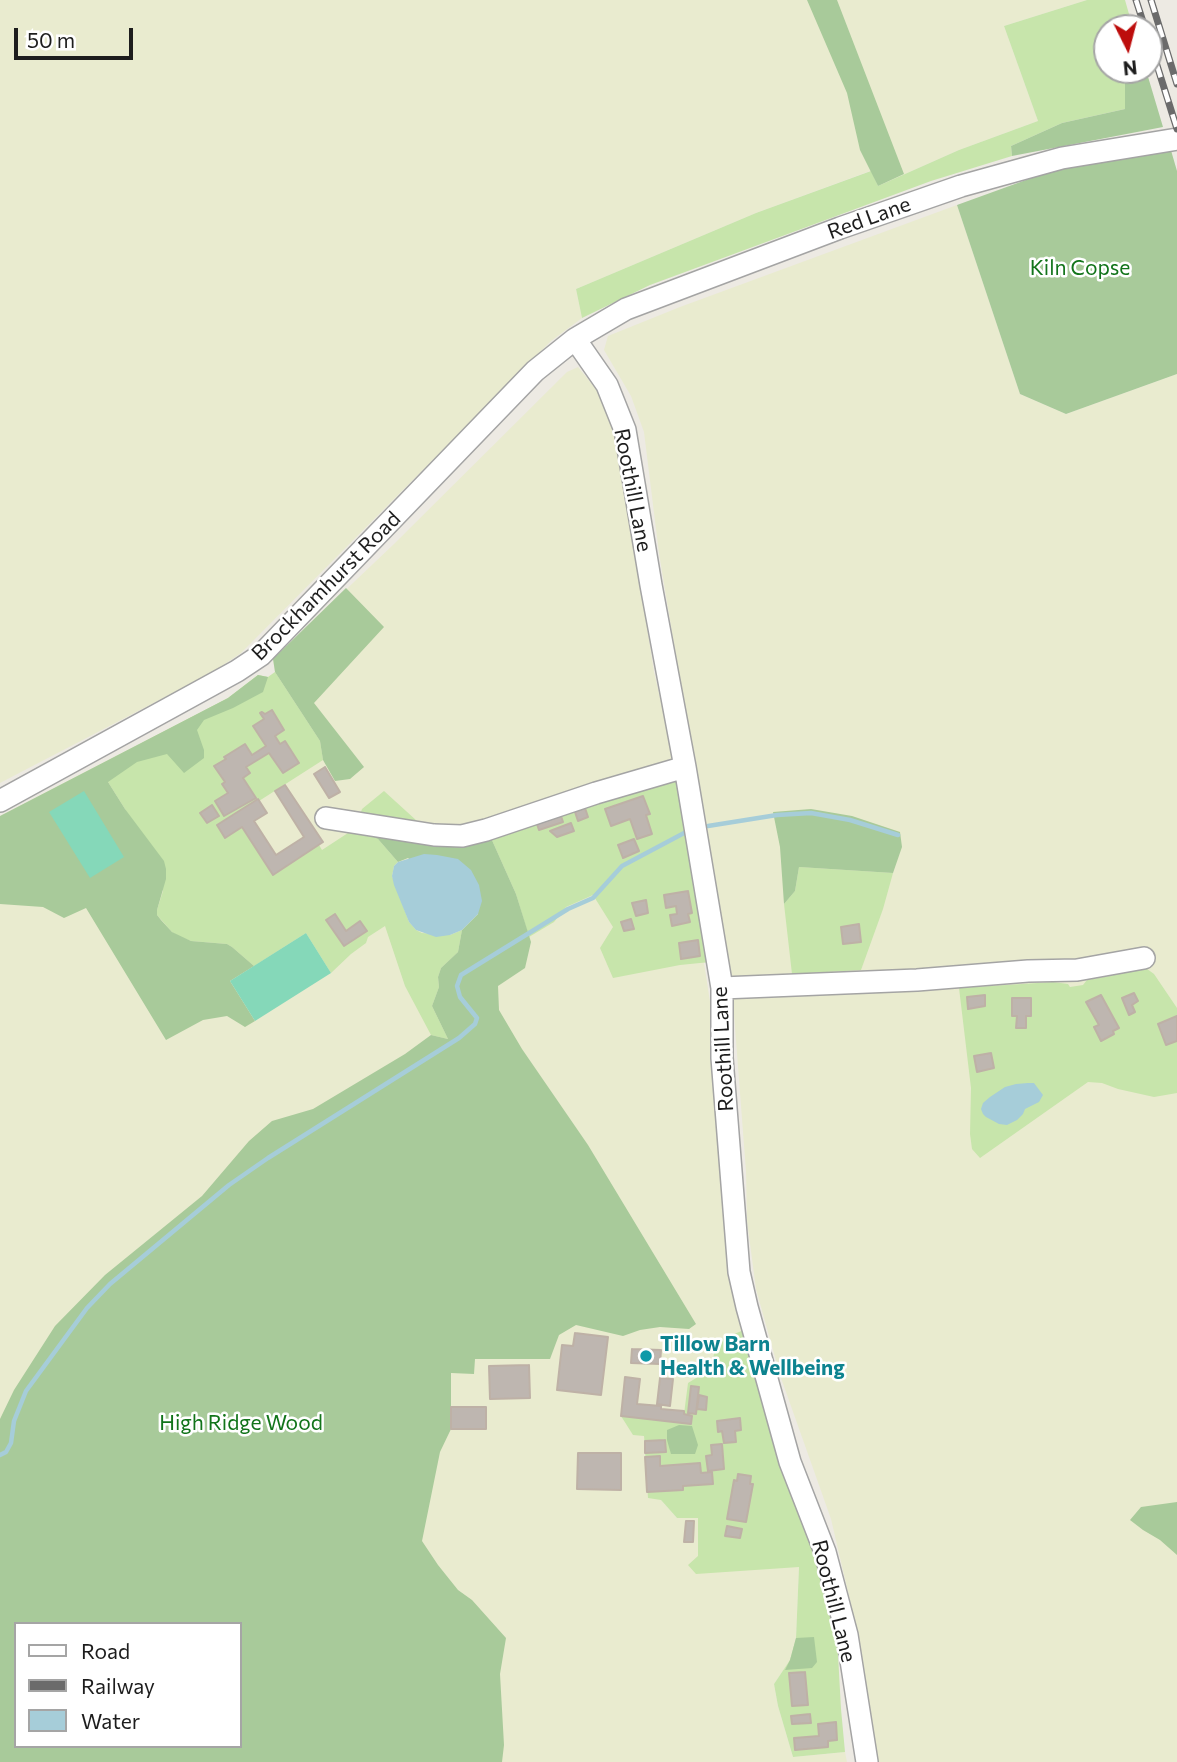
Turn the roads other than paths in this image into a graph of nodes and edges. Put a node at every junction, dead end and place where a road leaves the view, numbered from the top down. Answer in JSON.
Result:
{"nodes":[{"id":1,"x":1168,"y":140,"type":"edge"},
{"id":2,"x":575,"y":339,"type":"junction"},
{"id":3,"x":685,"y":767,"type":"junction"},
{"id":4,"x":0,"y":801,"type":"edge"},
{"id":5,"x":326,"y":818,"type":"dead end"},
{"id":6,"x":1144,"y":958,"type":"dead end"},
{"id":7,"x":722,"y":988,"type":"junction"},
{"id":8,"x":867,"y":1762,"type":"edge"}],
"edges":[{"from":1,"to":2,"type":"street","name":"Red Lane"},
{"from":2,"to":3,"type":"street","name":"Roothill Lane"},
{"from":2,"to":4,"type":"street","name":"Brockhamhurst Road"},
{"from":3,"to":5,"type":"street"},
{"from":3,"to":7,"type":"street","name":"Roothill Lane"},
{"from":6,"to":7,"type":"street"},
{"from":7,"to":8,"type":"street","name":"Roothill Lane"}]}
